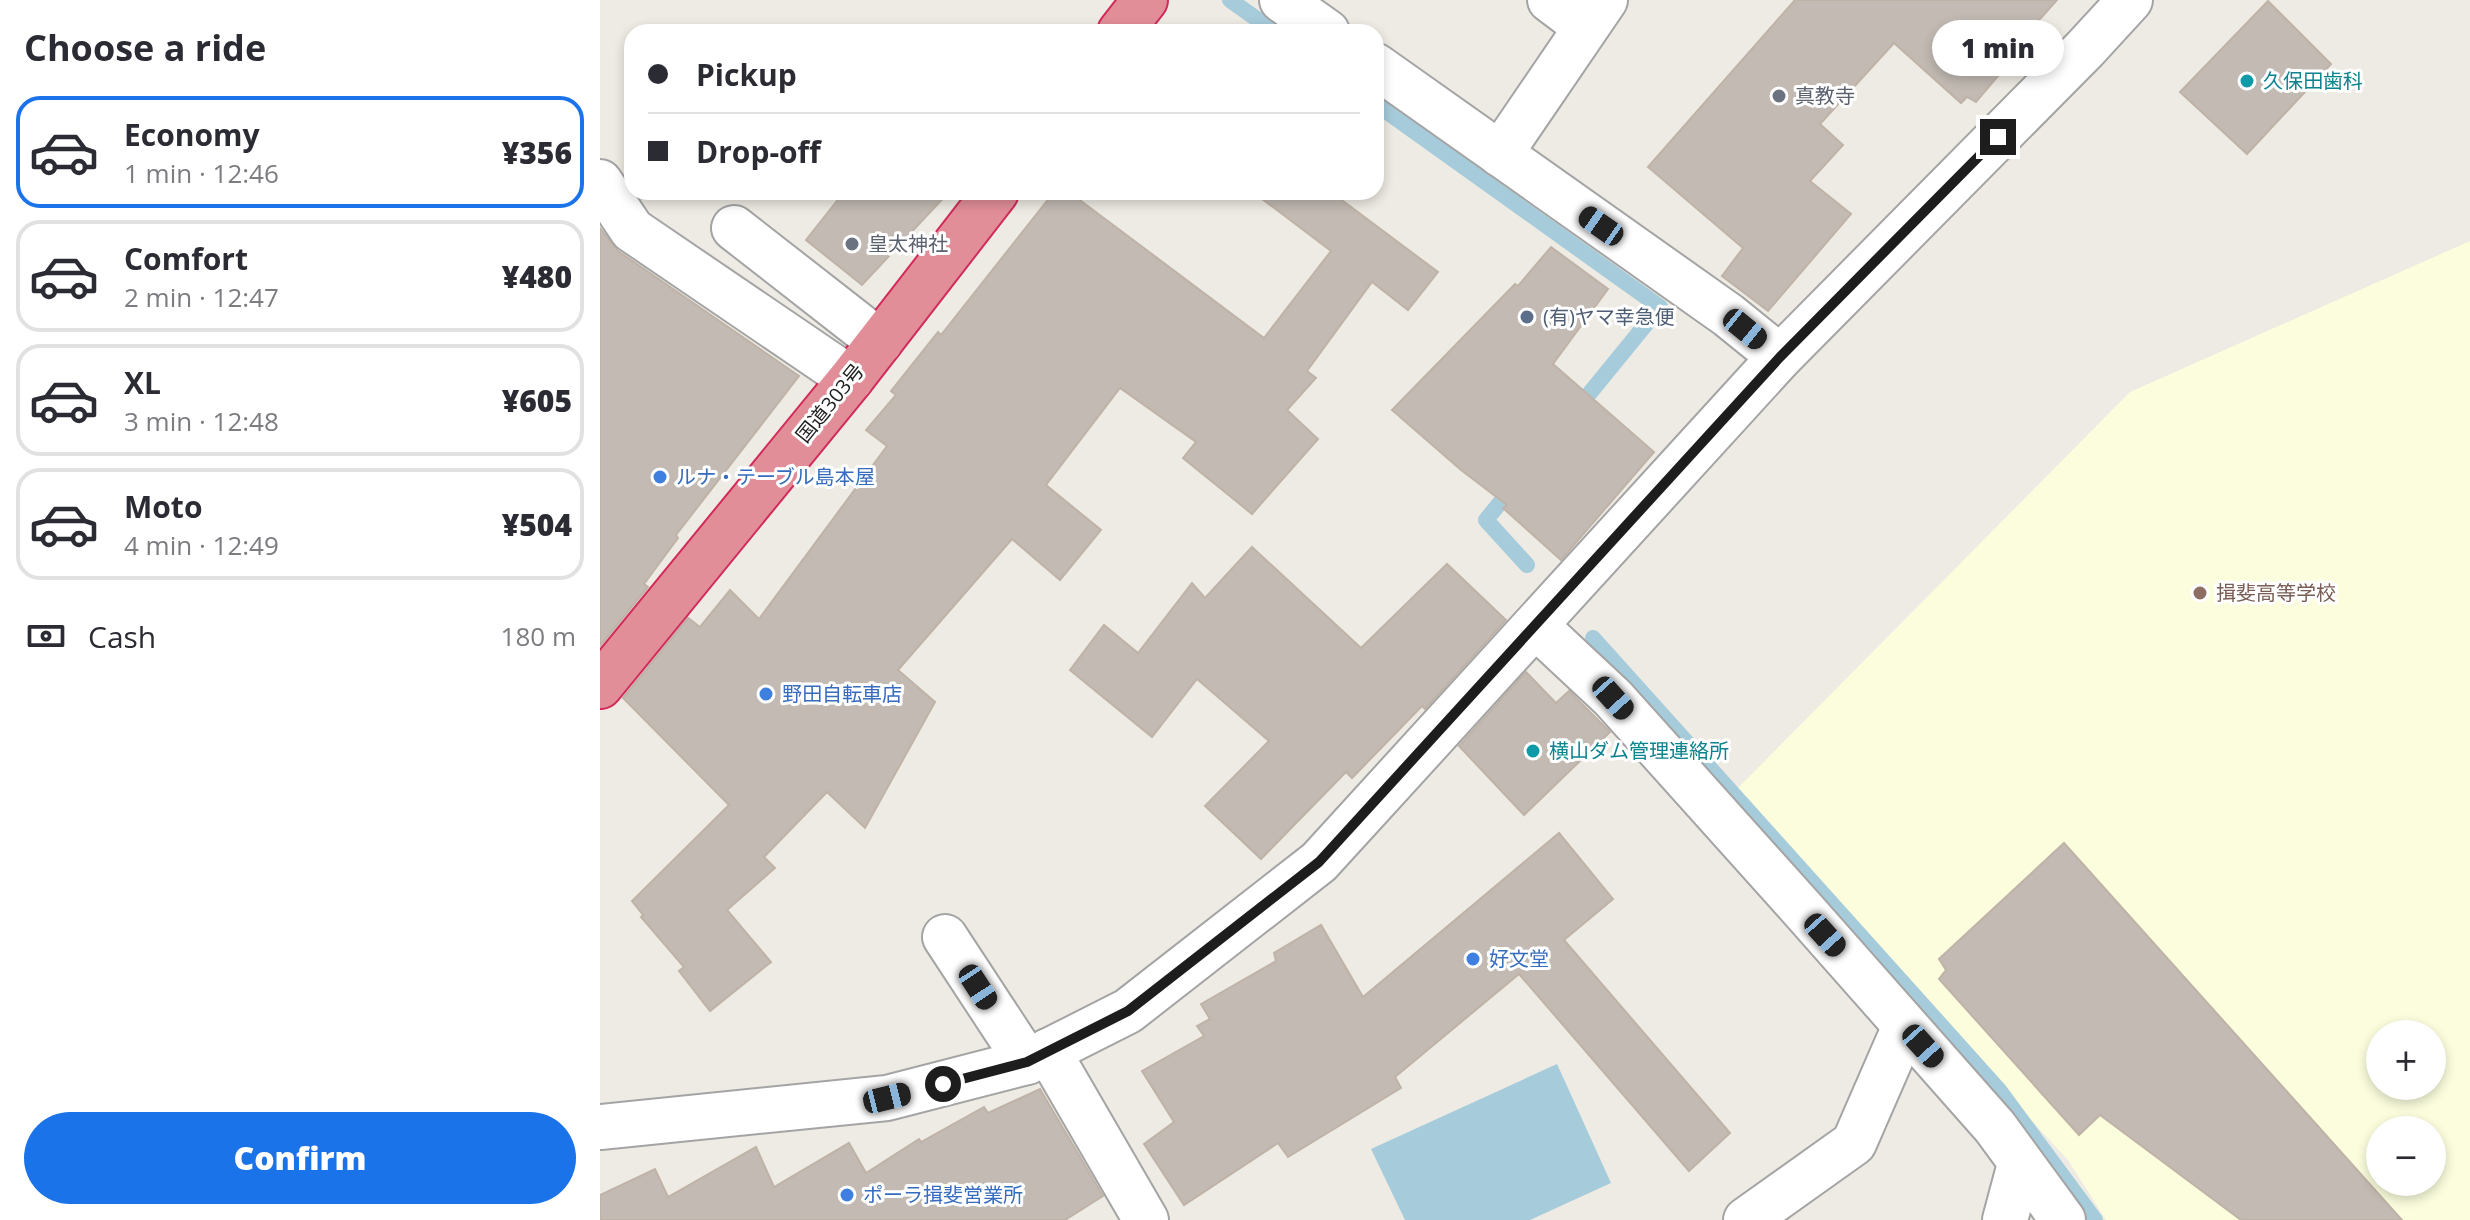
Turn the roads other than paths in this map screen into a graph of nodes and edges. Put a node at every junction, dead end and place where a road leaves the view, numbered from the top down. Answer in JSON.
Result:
{"nodes":[{"id":1,"x":1145,"y":0,"type":"edge"},
{"id":2,"x":1282,"y":0,"type":"edge"},
{"id":3,"x":1550,"y":0,"type":"edge"},
{"id":4,"x":2130,"y":0,"type":"edge"},
{"id":5,"x":1596,"y":14,"type":"edge"},
{"id":6,"x":1126,"y":24,"type":"edge"},
{"id":7,"x":1316,"y":24,"type":"edge"},
{"id":8,"x":1384,"y":72,"type":"edge"},
{"id":9,"x":1500,"y":154,"type":"junction"},
{"id":10,"x":600,"y":182,"type":"edge"},
{"id":11,"x":990,"y":200,"type":"edge"},
{"id":12,"x":734,"y":228,"type":"dead end"},
{"id":13,"x":880,"y":342,"type":"junction"},
{"id":14,"x":1780,"y":357,"type":"junction"},
{"id":15,"x":851,"y":379,"type":"junction"},
{"id":16,"x":1537,"y":627,"type":"junction"},
{"id":17,"x":600,"y":686,"type":"edge"},
{"id":18,"x":945,"y":937,"type":"dead end"},
{"id":19,"x":1905,"y":1026,"type":"junction"},
{"id":20,"x":1038,"y":1056,"type":"junction"},
{"id":21,"x":600,"y":1127,"type":"edge"},
{"id":22,"x":2020,"y":1164,"type":"junction"},
{"id":23,"x":1146,"y":1220,"type":"edge"},
{"id":24,"x":1746,"y":1220,"type":"edge"},
{"id":25,"x":2005,"y":1220,"type":"edge"},
{"id":26,"x":2063,"y":1220,"type":"edge"}],
"edges":[{"from":1,"to":6,"type":"highway"},
{"from":2,"to":7,"type":"street"},
{"from":3,"to":5,"type":"street"},
{"from":4,"to":14,"type":"street"},
{"from":5,"to":9,"type":"street"},
{"from":8,"to":9,"type":"street"},
{"from":9,"to":14,"type":"street"},
{"from":10,"to":15,"type":"street"},
{"from":11,"to":13,"type":"highway","name":"国道303号"},
{"from":12,"to":13,"type":"street"},
{"from":13,"to":15,"type":"highway","name":"国道303号"},
{"from":14,"to":16,"type":"street"},
{"from":15,"to":17,"type":"highway","name":"国道303号"},
{"from":16,"to":19,"type":"street"},
{"from":16,"to":20,"type":"street"},
{"from":18,"to":20,"type":"street"},
{"from":19,"to":22,"type":"street"},
{"from":19,"to":24,"type":"street"},
{"from":20,"to":21,"type":"street"},
{"from":20,"to":23,"type":"street"},
{"from":22,"to":25,"type":"street"},
{"from":22,"to":26,"type":"street"}]}
